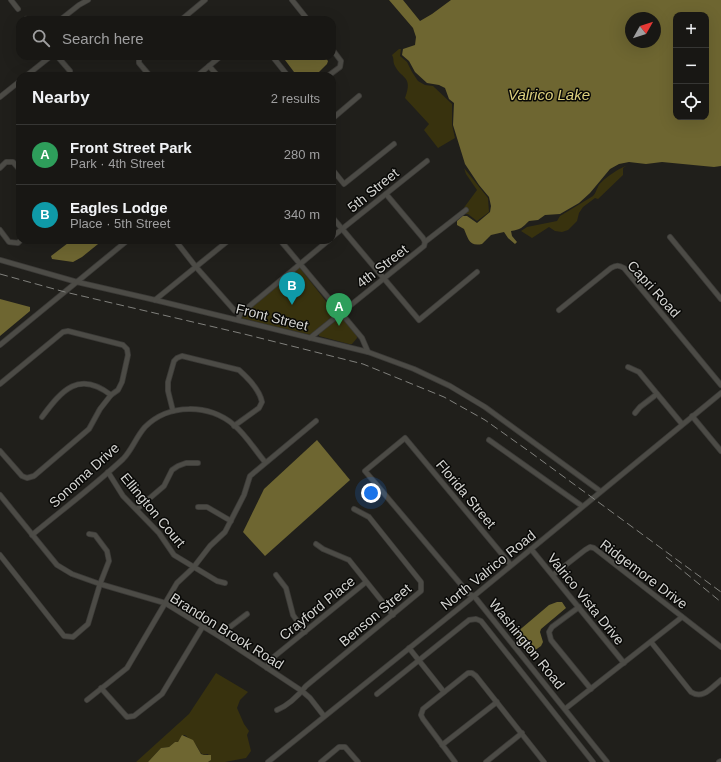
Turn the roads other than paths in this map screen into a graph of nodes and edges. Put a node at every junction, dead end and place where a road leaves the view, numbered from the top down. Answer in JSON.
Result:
{"nodes":[{"id":1,"x":11,"y":0,"type":"edge"},
{"id":2,"x":88,"y":0,"type":"edge"},
{"id":3,"x":205,"y":0,"type":"edge"},
{"id":4,"x":292,"y":0,"type":"edge"},
{"id":5,"x":18,"y":9,"type":"dead end"},
{"id":6,"x":65,"y":16,"type":"edge"},
{"id":7,"x":186,"y":16,"type":"edge"},
{"id":8,"x":305,"y":16,"type":"edge"},
{"id":9,"x":336,"y":54,"type":"edge"},
{"id":10,"x":46,"y":60,"type":"edge"},
{"id":11,"x":60,"y":60,"type":"edge"},
{"id":12,"x":139,"y":60,"type":"edge"},
{"id":13,"x":216,"y":60,"type":"edge"},
{"id":14,"x":275,"y":60,"type":"edge"},
{"id":15,"x":209,"y":66,"type":"junction"},
{"id":16,"x":70,"y":71,"type":"dead end"},
{"id":17,"x":31,"y":72,"type":"edge"},
{"id":18,"x":147,"y":72,"type":"edge"},
{"id":19,"x":202,"y":72,"type":"edge"},
{"id":20,"x":214,"y":72,"type":"edge"},
{"id":21,"x":285,"y":72,"type":"edge"},
{"id":22,"x":333,"y":72,"type":"edge"},
{"id":23,"x":16,"y":84,"type":"edge"},
{"id":24,"x":359,"y":96,"type":"dead end"},
{"id":25,"x":0,"y":97,"type":"edge"},
{"id":26,"x":336,"y":116,"type":"edge"},
{"id":27,"x":394,"y":144,"type":"dead end"},
{"id":28,"x":427,"y":161,"type":"dead end"},
{"id":29,"x":16,"y":165,"type":"edge"},
{"id":30,"x":0,"y":168,"type":"edge"},
{"id":31,"x":336,"y":174,"type":"edge"},
{"id":32,"x":386,"y":194,"type":"junction"},
{"id":33,"x":466,"y":210,"type":"dead end"},
{"id":34,"x":336,"y":222,"type":"edge"},
{"id":35,"x":342,"y":229,"type":"junction"},
{"id":36,"x":0,"y":230,"type":"edge"},
{"id":37,"x":336,"y":234,"type":"edge"},
{"id":38,"x":670,"y":237,"type":"dead end"},
{"id":39,"x":16,"y":242,"type":"edge"},
{"id":40,"x":425,"y":242,"type":"junction"},
{"id":41,"x":123,"y":244,"type":"edge"},
{"id":42,"x":178,"y":244,"type":"edge"},
{"id":43,"x":224,"y":244,"type":"edge"},
{"id":44,"x":283,"y":244,"type":"edge"},
{"id":45,"x":324,"y":244,"type":"edge"},
{"id":46,"x":0,"y":260,"type":"edge"},
{"id":47,"x":300,"y":264,"type":"junction"},
{"id":48,"x":196,"y":267,"type":"junction"},
{"id":49,"x":477,"y":272,"type":"dead end"},
{"id":50,"x":384,"y":278,"type":"junction"},
{"id":51,"x":76,"y":282,"type":"junction"},
{"id":52,"x":721,"y":299,"type":"edge"},
{"id":53,"x":155,"y":300,"type":"junction"},
{"id":54,"x":559,"y":310,"type":"dead end"},
{"id":55,"x":340,"y":313,"type":"junction"},
{"id":56,"x":240,"y":314,"type":"junction"},
{"id":57,"x":238,"y":320,"type":"junction"},
{"id":58,"x":310,"y":338,"type":"junction"},
{"id":59,"x":0,"y":344,"type":"edge"},
{"id":60,"x":368,"y":352,"type":"junction"},
{"id":61,"x":628,"y":367,"type":"dead end"},
{"id":62,"x":0,"y":384,"type":"edge"},
{"id":63,"x":721,"y":385,"type":"edge"},
{"id":64,"x":721,"y":392,"type":"edge"},
{"id":65,"x":657,"y":394,"type":"junction"},
{"id":66,"x":111,"y":395,"type":"junction"},
{"id":67,"x":173,"y":411,"type":"junction"},
{"id":68,"x":635,"y":413,"type":"dead end"},
{"id":69,"x":692,"y":416,"type":"junction"},
{"id":70,"x":42,"y":417,"type":"dead end"},
{"id":71,"x":316,"y":422,"type":"dead end"},
{"id":72,"x":682,"y":424,"type":"junction"},
{"id":73,"x":234,"y":426,"type":"junction"},
{"id":74,"x":405,"y":438,"type":"joint"},
{"id":75,"x":489,"y":440,"type":"dead end"},
{"id":76,"x":0,"y":451,"type":"edge"},
{"id":77,"x":721,"y":451,"type":"edge"},
{"id":78,"x":265,"y":462,"type":"junction"},
{"id":79,"x":198,"y":463,"type":"dead end"},
{"id":80,"x":108,"y":472,"type":"junction"},
{"id":81,"x":600,"y":491,"type":"junction"},
{"id":82,"x":0,"y":495,"type":"edge"},
{"id":83,"x":582,"y":506,"type":"junction"},
{"id":84,"x":198,"y":507,"type":"dead end"},
{"id":85,"x":354,"y":509,"type":"dead end"},
{"id":86,"x":137,"y":510,"type":"junction"},
{"id":87,"x":231,"y":521,"type":"junction"},
{"id":88,"x":89,"y":534,"type":"dead end"},
{"id":89,"x":32,"y":535,"type":"junction"},
{"id":90,"x":316,"y":544,"type":"dead end"},
{"id":91,"x":531,"y":549,"type":"junction"},
{"id":92,"x":0,"y":555,"type":"edge"},
{"id":93,"x":511,"y":565,"type":"junction"},
{"id":94,"x":193,"y":568,"type":"junction"},
{"id":95,"x":276,"y":575,"type":"dead end"},
{"id":96,"x":553,"y":575,"type":"junction"},
{"id":97,"x":366,"y":582,"type":"junction"},
{"id":98,"x":225,"y":583,"type":"dead end"},
{"id":99,"x":100,"y":584,"type":"junction"},
{"id":100,"x":474,"y":596,"type":"junction"},
{"id":101,"x":165,"y":603,"type":"junction"},
{"id":102,"x":579,"y":607,"type":"junction"},
{"id":103,"x":247,"y":614,"type":"dead end"},
{"id":104,"x":393,"y":616,"type":"junction"},
{"id":105,"x":682,"y":617,"type":"junction"},
{"id":106,"x":203,"y":626,"type":"junction"},
{"id":107,"x":305,"y":632,"type":"junction"},
{"id":108,"x":222,"y":638,"type":"junction"},
{"id":109,"x":651,"y":642,"type":"junction"},
{"id":110,"x":721,"y":647,"type":"edge"},
{"id":111,"x":409,"y":648,"type":"junction"},
{"id":112,"x":419,"y":660,"type":"junction"},
{"id":113,"x":624,"y":663,"type":"junction"},
{"id":114,"x":267,"y":668,"type":"junction"},
{"id":115,"x":721,"y":680,"type":"edge"},
{"id":116,"x":101,"y":688,"type":"junction"},
{"id":117,"x":590,"y":689,"type":"junction"},
{"id":118,"x":302,"y":692,"type":"junction"},
{"id":119,"x":444,"y":692,"type":"junction"},
{"id":120,"x":377,"y":694,"type":"dead end"},
{"id":121,"x":87,"y":700,"type":"dead end"},
{"id":122,"x":497,"y":702,"type":"junction"},
{"id":123,"x":277,"y":710,"type":"dead end"},
{"id":124,"x":566,"y":710,"type":"junction"},
{"id":125,"x":324,"y":716,"type":"junction"},
{"id":126,"x":522,"y":733,"type":"junction"},
{"id":127,"x":442,"y":745,"type":"junction"},
{"id":128,"x":268,"y":762,"type":"edge"},
{"id":129,"x":321,"y":762,"type":"edge"},
{"id":130,"x":358,"y":762,"type":"edge"},
{"id":131,"x":455,"y":762,"type":"edge"},
{"id":132,"x":486,"y":762,"type":"edge"},
{"id":133,"x":544,"y":762,"type":"edge"},
{"id":134,"x":593,"y":762,"type":"edge"},
{"id":135,"x":607,"y":762,"type":"edge"}],
"edges":[{"from":1,"to":5,"type":"street"},
{"from":2,"to":6,"type":"street"},
{"from":3,"to":7,"type":"street"},
{"from":4,"to":8,"type":"street"},
{"from":9,"to":22,"type":"street"},
{"from":10,"to":17,"type":"street"},
{"from":11,"to":16,"type":"street"},
{"from":12,"to":18,"type":"street"},
{"from":13,"to":15,"type":"street"},
{"from":14,"to":21,"type":"street"},
{"from":15,"to":19,"type":"street"},
{"from":15,"to":20,"type":"street"},
{"from":23,"to":25,"type":"street"},
{"from":24,"to":26,"type":"street"},
{"from":27,"to":31,"type":"street"},
{"from":28,"to":32,"type":"street","name":"5th Street"},
{"from":29,"to":30,"type":"street"},
{"from":32,"to":35,"type":"street","name":"5th Street"},
{"from":32,"to":40,"type":"street"},
{"from":33,"to":40,"type":"street","name":"4th Street"},
{"from":34,"to":35,"type":"street"},
{"from":35,"to":37,"type":"street","name":"5th Street"},
{"from":35,"to":50,"type":"street"},
{"from":36,"to":39,"type":"street"},
{"from":38,"to":52,"type":"street"},
{"from":40,"to":50,"type":"street","name":"4th Street"},
{"from":41,"to":51,"type":"street"},
{"from":42,"to":48,"type":"street"},
{"from":43,"to":48,"type":"street"},
{"from":44,"to":47,"type":"street"},
{"from":45,"to":47,"type":"street"},
{"from":46,"to":51,"type":"street","name":"Front Street"},
{"from":47,"to":55,"type":"street"},
{"from":47,"to":56,"type":"street"},
{"from":48,"to":53,"type":"street"},
{"from":48,"to":56,"type":"street"},
{"from":49,"to":50,"type":"street"},
{"from":50,"to":55,"type":"street","name":"4th Street"},
{"from":51,"to":53,"type":"street","name":"Front Street"},
{"from":51,"to":59,"type":"street"},
{"from":53,"to":57,"type":"street","name":"Front Street"},
{"from":54,"to":63,"type":"street","name":"Capri Road"},
{"from":55,"to":58,"type":"street","name":"4th Street"},
{"from":55,"to":60,"type":"street"},
{"from":56,"to":57,"type":"street"},
{"from":57,"to":58,"type":"street","name":"Front Street"},
{"from":58,"to":60,"type":"street","name":"Front Street"},
{"from":60,"to":81,"type":"street","name":"Front Street"},
{"from":61,"to":65,"type":"street"},
{"from":62,"to":66,"type":"street"},
{"from":64,"to":69,"type":"street","name":"North Valrico Road"},
{"from":65,"to":68,"type":"street"},
{"from":65,"to":72,"type":"street"},
{"from":66,"to":70,"type":"street"},
{"from":66,"to":76,"type":"street"},
{"from":67,"to":73,"type":"street","name":"Sonoma Drive"},
{"from":67,"to":73,"type":"street"},
{"from":67,"to":80,"type":"street","name":"Sonoma Drive"},
{"from":69,"to":72,"type":"street","name":"North Valrico Road"},
{"from":69,"to":77,"type":"street"},
{"from":71,"to":78,"type":"street"},
{"from":72,"to":81,"type":"street","name":"North Valrico Road"},
{"from":73,"to":78,"type":"street","name":"Sonoma Drive"},
{"from":74,"to":93,"type":"street","name":"Florida Street"},
{"from":74,"to":100,"type":"street","name":"Washington Road"},
{"from":75,"to":83,"type":"street"},
{"from":78,"to":87,"type":"street"},
{"from":79,"to":86,"type":"street"},
{"from":80,"to":86,"type":"street","name":"Ellington Court"},
{"from":80,"to":89,"type":"street","name":"Sonoma Drive"},
{"from":81,"to":83,"type":"street","name":"North Valrico Road"},
{"from":82,"to":89,"type":"street","name":"Brandon Brook Road"},
{"from":83,"to":91,"type":"street","name":"North Valrico Road"},
{"from":84,"to":87,"type":"street"},
{"from":85,"to":104,"type":"street","name":"Benson Street"},
{"from":86,"to":94,"type":"street","name":"Ellington Court"},
{"from":87,"to":94,"type":"street"},
{"from":88,"to":99,"type":"street"},
{"from":89,"to":99,"type":"street","name":"Brandon Brook Road"},
{"from":90,"to":97,"type":"street"},
{"from":91,"to":93,"type":"street","name":"North Valrico Road"},
{"from":91,"to":96,"type":"street","name":"Valrico Vista Drive"},
{"from":92,"to":99,"type":"street"},
{"from":93,"to":100,"type":"street","name":"North Valrico Road"},
{"from":94,"to":98,"type":"street","name":"Ellington Court"},
{"from":94,"to":101,"type":"street"},
{"from":95,"to":107,"type":"street"},
{"from":96,"to":102,"type":"street","name":"Valrico Vista Drive"},
{"from":96,"to":105,"type":"street","name":"Ridgemore Drive"},
{"from":97,"to":104,"type":"street"},
{"from":97,"to":107,"type":"street","name":"Crayford Place"},
{"from":99,"to":101,"type":"street","name":"Brandon Brook Road"},
{"from":100,"to":111,"type":"street","name":"North Valrico Road"},
{"from":100,"to":124,"type":"street","name":"Washington Road"},
{"from":101,"to":106,"type":"street","name":"Brandon Brook Road"},
{"from":101,"to":116,"type":"street"},
{"from":102,"to":113,"type":"street","name":"Valrico Vista Drive"},
{"from":102,"to":117,"type":"street"},
{"from":103,"to":108,"type":"street"},
{"from":104,"to":118,"type":"street","name":"Benson Street"},
{"from":105,"to":109,"type":"street"},
{"from":105,"to":110,"type":"street","name":"Ridgemore Drive"},
{"from":106,"to":108,"type":"street","name":"Brandon Brook Road"},
{"from":106,"to":116,"type":"street"},
{"from":107,"to":114,"type":"street","name":"Crayford Place"},
{"from":108,"to":114,"type":"street","name":"Brandon Brook Road"},
{"from":109,"to":113,"type":"street"},
{"from":109,"to":115,"type":"street"},
{"from":111,"to":112,"type":"street"},
{"from":111,"to":125,"type":"street","name":"North Valrico Road"},
{"from":112,"to":119,"type":"street"},
{"from":112,"to":120,"type":"street"},
{"from":112,"to":134,"type":"street"},
{"from":113,"to":117,"type":"street"},
{"from":114,"to":118,"type":"street","name":"Brandon Brook Road"},
{"from":116,"to":121,"type":"street"},
{"from":117,"to":124,"type":"street"},
{"from":118,"to":123,"type":"street","name":"Benson Street"},
{"from":118,"to":125,"type":"street","name":"Brandon Brook Road"},
{"from":119,"to":122,"type":"street"},
{"from":119,"to":127,"type":"street"},
{"from":122,"to":126,"type":"street"},
{"from":122,"to":127,"type":"street"},
{"from":124,"to":135,"type":"street","name":"Washington Road"},
{"from":125,"to":128,"type":"street","name":"North Valrico Road"},
{"from":126,"to":132,"type":"street"},
{"from":126,"to":133,"type":"street"},
{"from":127,"to":131,"type":"street"},
{"from":129,"to":130,"type":"street"}]}
